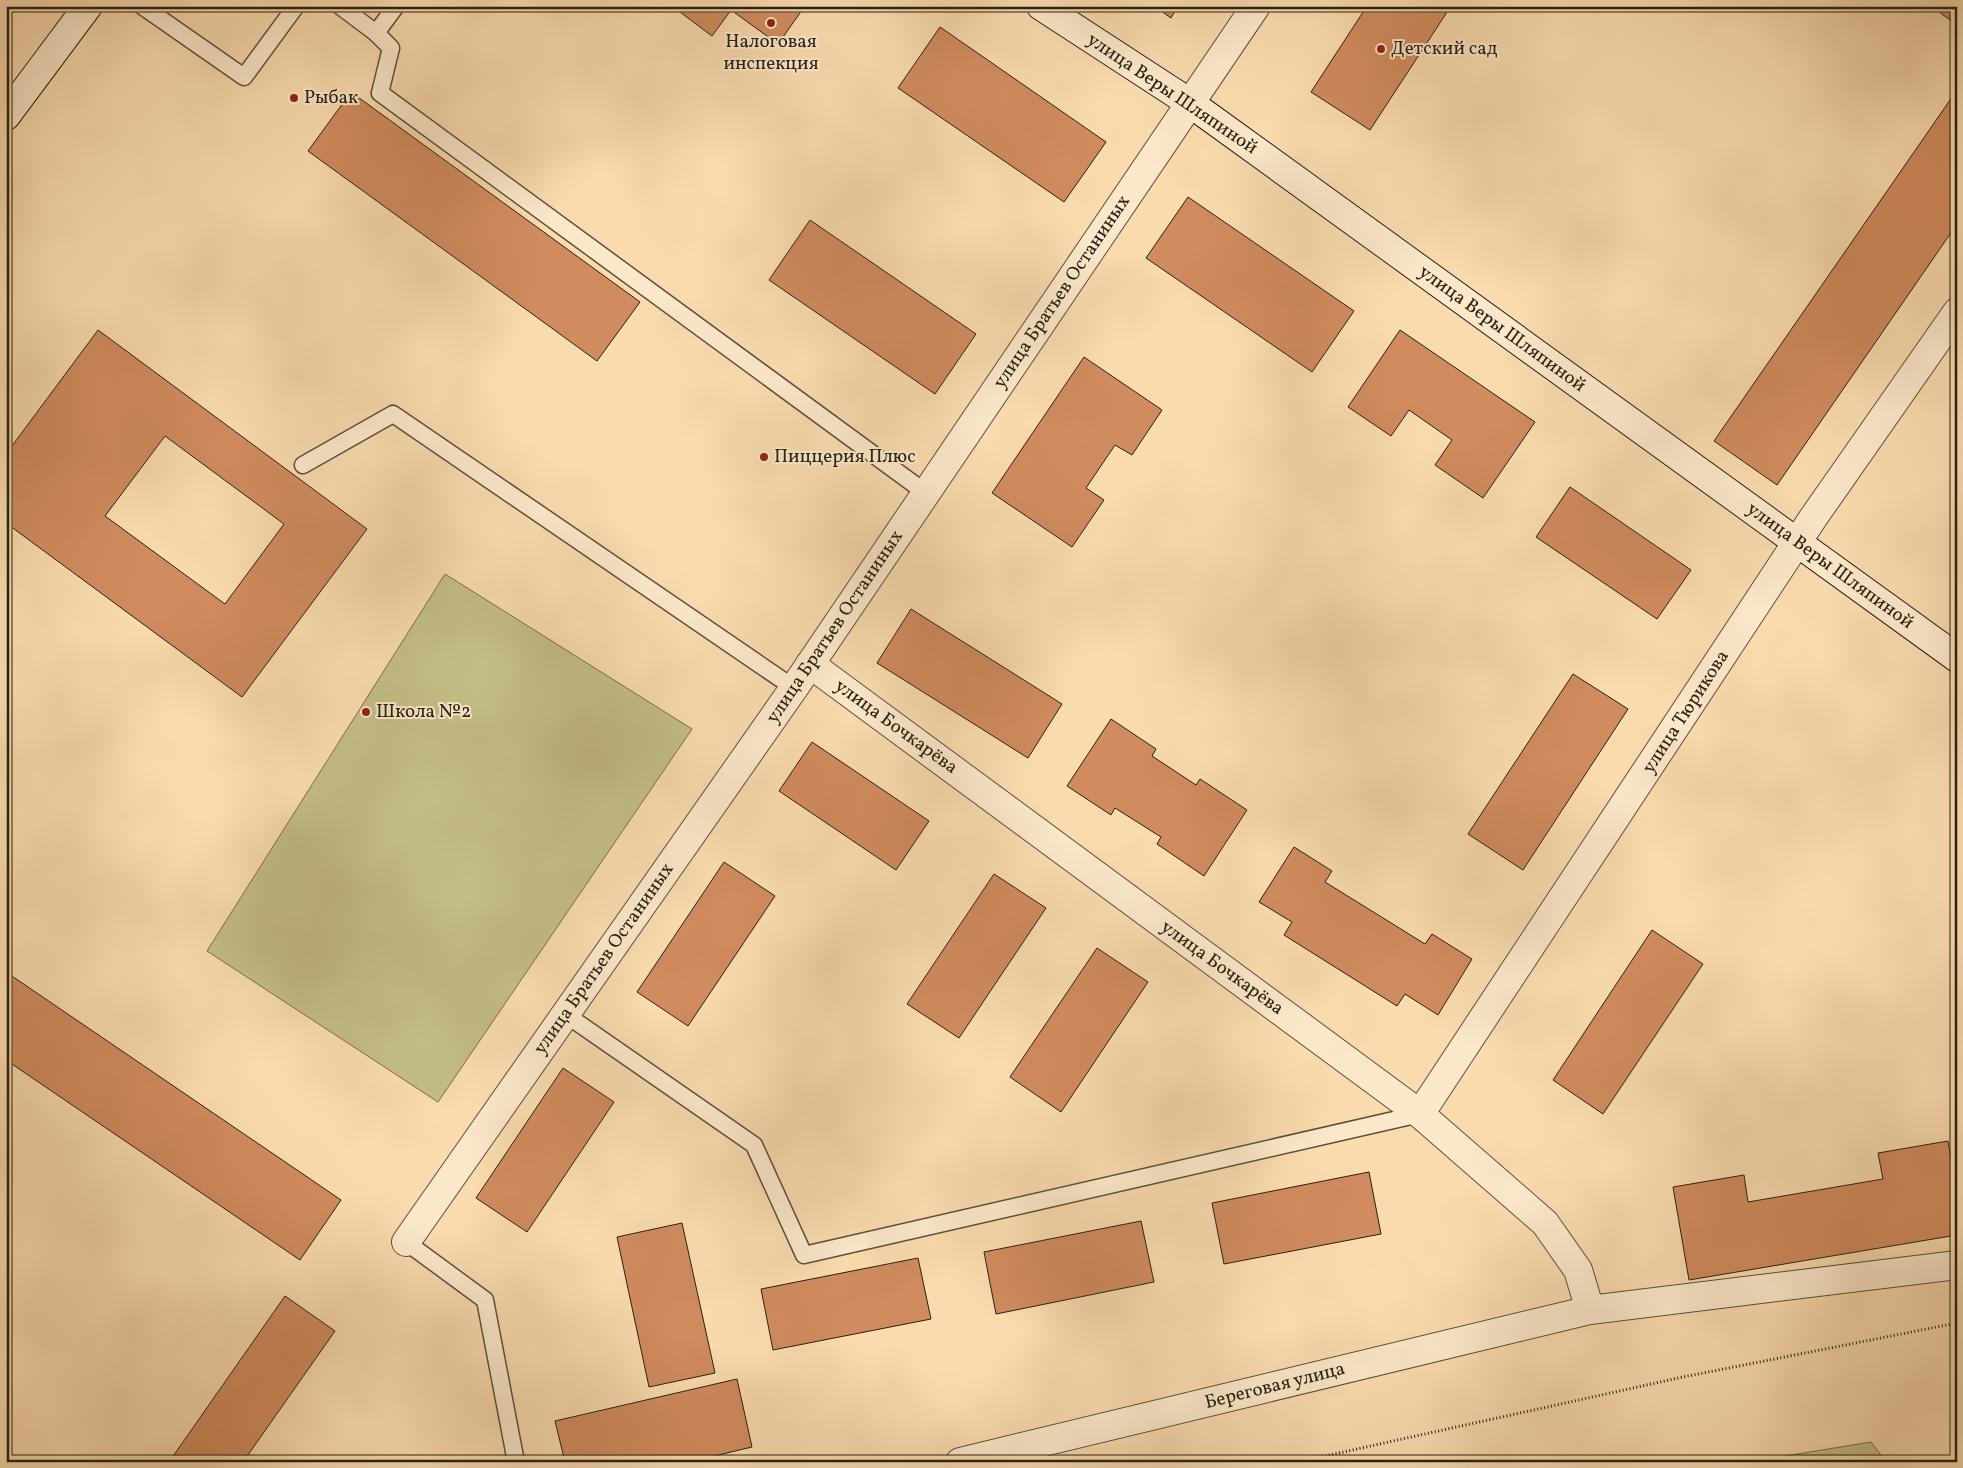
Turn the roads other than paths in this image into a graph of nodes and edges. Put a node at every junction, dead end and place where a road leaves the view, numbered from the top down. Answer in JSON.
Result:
{"nodes":[{"id":1,"x":88,"y":6,"type":"edge"},
{"id":2,"x":142,"y":6,"type":"edge"},
{"id":3,"x":296,"y":6,"type":"edge"},
{"id":4,"x":340,"y":6,"type":"edge"},
{"id":5,"x":396,"y":6,"type":"edge"},
{"id":6,"x":1042,"y":6,"type":"edge"},
{"id":7,"x":1256,"y":6,"type":"edge"},
{"id":8,"x":376,"y":33,"type":"junction"},
{"id":9,"x":1190,"y":103,"type":"junction"},
{"id":10,"x":6,"y":116,"type":"edge"},
{"id":11,"x":1957,"y":312,"type":"edge"},
{"id":12,"x":303,"y":465,"type":"dead end"},
{"id":13,"x":926,"y":493,"type":"junction"},
{"id":14,"x":1797,"y":543,"type":"junction"},
{"id":15,"x":1957,"y":658,"type":"edge"},
{"id":16,"x":810,"y":664,"type":"junction"},
{"id":17,"x":794,"y":688,"type":"junction"},
{"id":18,"x":565,"y":1014,"type":"junction"},
{"id":19,"x":1420,"y":1114,"type":"junction"},
{"id":20,"x":406,"y":1242,"type":"joint"},
{"id":21,"x":1957,"y":1265,"type":"edge"},
{"id":22,"x":1590,"y":1310,"type":"junction"},
{"id":23,"x":516,"y":1462,"type":"edge"},
{"id":24,"x":960,"y":1462,"type":"edge"}],
"edges":[{"from":1,"to":10,"type":"street"},
{"from":2,"to":3,"type":"lane"},
{"from":4,"to":8,"type":"lane"},
{"from":5,"to":8,"type":"lane"},
{"from":6,"to":9,"type":"street","name":"улица Веры Шляпиной"},
{"from":7,"to":9,"type":"street","name":"улица Братьев Останиных"},
{"from":8,"to":13,"type":"lane"},
{"from":9,"to":13,"type":"street","name":"улица Братьев Останиных"},
{"from":9,"to":14,"type":"street","name":"улица Веры Шляпиной"},
{"from":11,"to":14,"type":"street","name":"улица Тюрикова"},
{"from":12,"to":17,"type":"lane"},
{"from":13,"to":16,"type":"street","name":"улица Братьев Останиных"},
{"from":14,"to":15,"type":"street","name":"улица Веры Шляпиной"},
{"from":14,"to":19,"type":"street","name":"улица Тюрикова"},
{"from":16,"to":17,"type":"street","name":"улица Братьев Останиных"},
{"from":16,"to":19,"type":"street","name":"улица Бочкарёва"},
{"from":17,"to":18,"type":"street","name":"улица Братьев Останиных"},
{"from":18,"to":19,"type":"lane"},
{"from":18,"to":20,"type":"street","name":"улица Братьев Останиных"},
{"from":19,"to":22,"type":"street","name":"улица Бочкарёва"},
{"from":20,"to":23,"type":"lane"},
{"from":21,"to":22,"type":"street","name":"Береговая улица"},
{"from":22,"to":24,"type":"street","name":"Береговая улица"}]}
